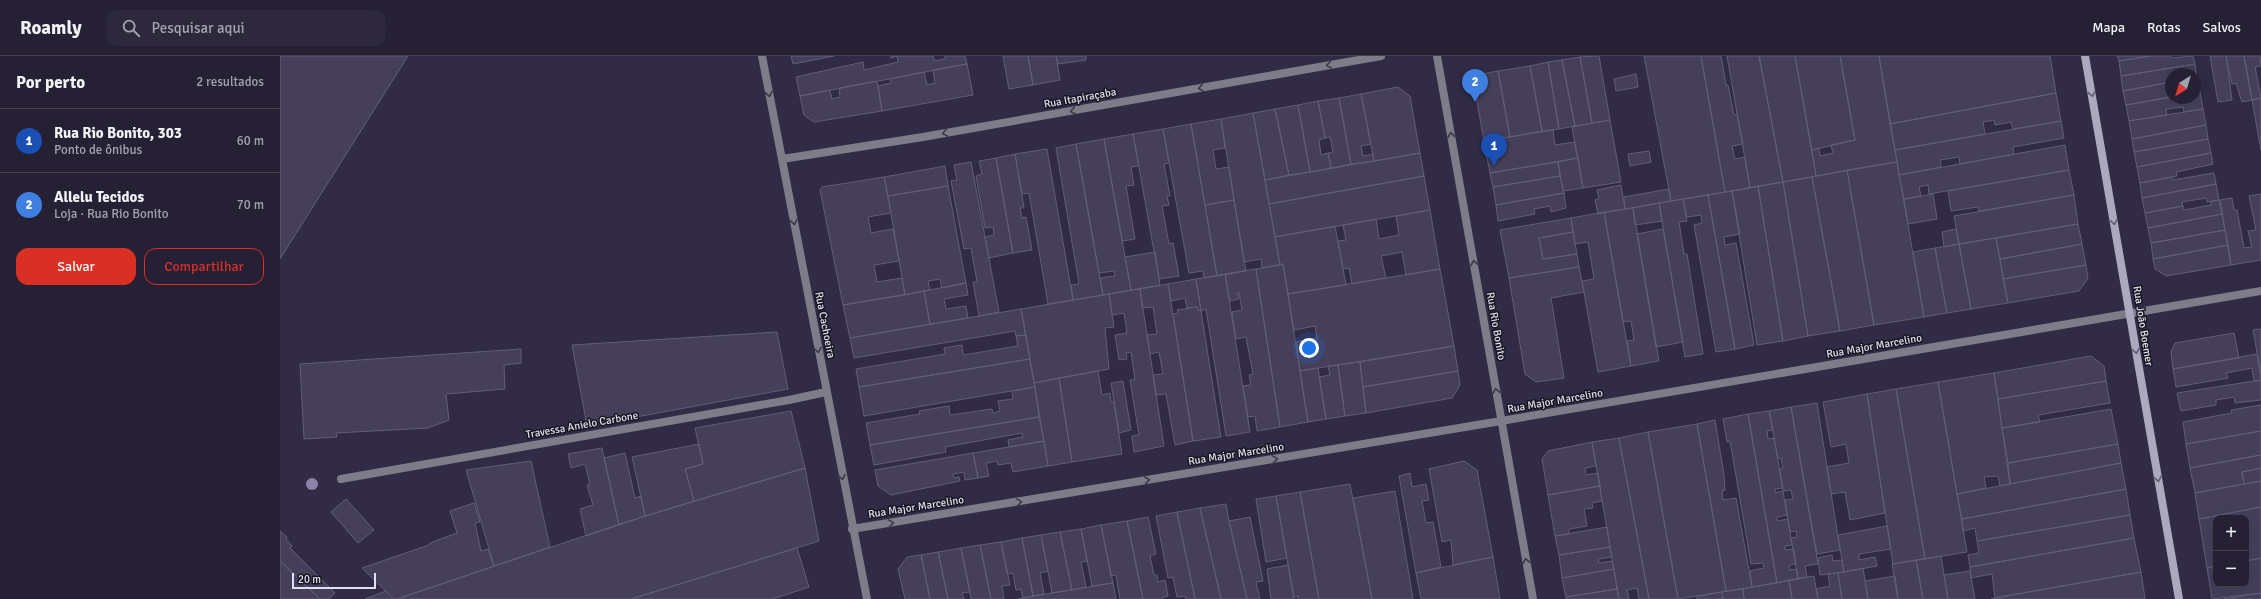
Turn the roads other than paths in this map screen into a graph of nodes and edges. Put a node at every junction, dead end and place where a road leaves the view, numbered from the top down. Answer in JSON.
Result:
{"nodes":[{"id":1,"x":762,"y":56,"type":"edge"},
{"id":2,"x":1381,"y":56,"type":"edge"},
{"id":3,"x":1437,"y":56,"type":"edge"},
{"id":4,"x":2085,"y":56,"type":"edge"},
{"id":5,"x":782,"y":159,"type":"junction"},
{"id":6,"x":2261,"y":291,"type":"edge"},
{"id":7,"x":2129,"y":314,"type":"junction"},
{"id":8,"x":826,"y":392,"type":"junction"},
{"id":9,"x":1501,"y":421,"type":"junction"},
{"id":10,"x":341,"y":479,"type":"dead end"},
{"id":11,"x":852,"y":529,"type":"junction"},
{"id":12,"x":867,"y":599,"type":"edge"},
{"id":13,"x":1532,"y":599,"type":"edge"},
{"id":14,"x":2179,"y":599,"type":"edge"}],
"edges":[{"from":1,"to":5,"type":"street","name":"Rua Cachoeira","one_way":true},
{"from":2,"to":5,"type":"street","name":"Rua Itapiraçaba","one_way":true},
{"from":9,"to":3,"type":"street","name":"Rua Rio Bonito","one_way":true},
{"from":4,"to":7,"type":"main road","name":"Rua João Boemer","one_way":true},
{"from":5,"to":8,"type":"street","name":"Rua Cachoeira","one_way":true},
{"from":6,"to":7,"type":"street","name":"Rua Major Marcelino"},
{"from":7,"to":9,"type":"street","name":"Rua Major Marcelino"},
{"from":7,"to":14,"type":"main road","name":"Rua João Boemer","one_way":true},
{"from":8,"to":10,"type":"street","name":"Travessa Anielo Carbone"},
{"from":8,"to":11,"type":"street","name":"Rua Cachoeira","one_way":true},
{"from":11,"to":9,"type":"street","name":"Rua Major Marcelino","one_way":true},
{"from":13,"to":9,"type":"street","name":"Rua Rio Bonito","one_way":true},
{"from":11,"to":12,"type":"street","name":"Rua Cachoeira"}]}
